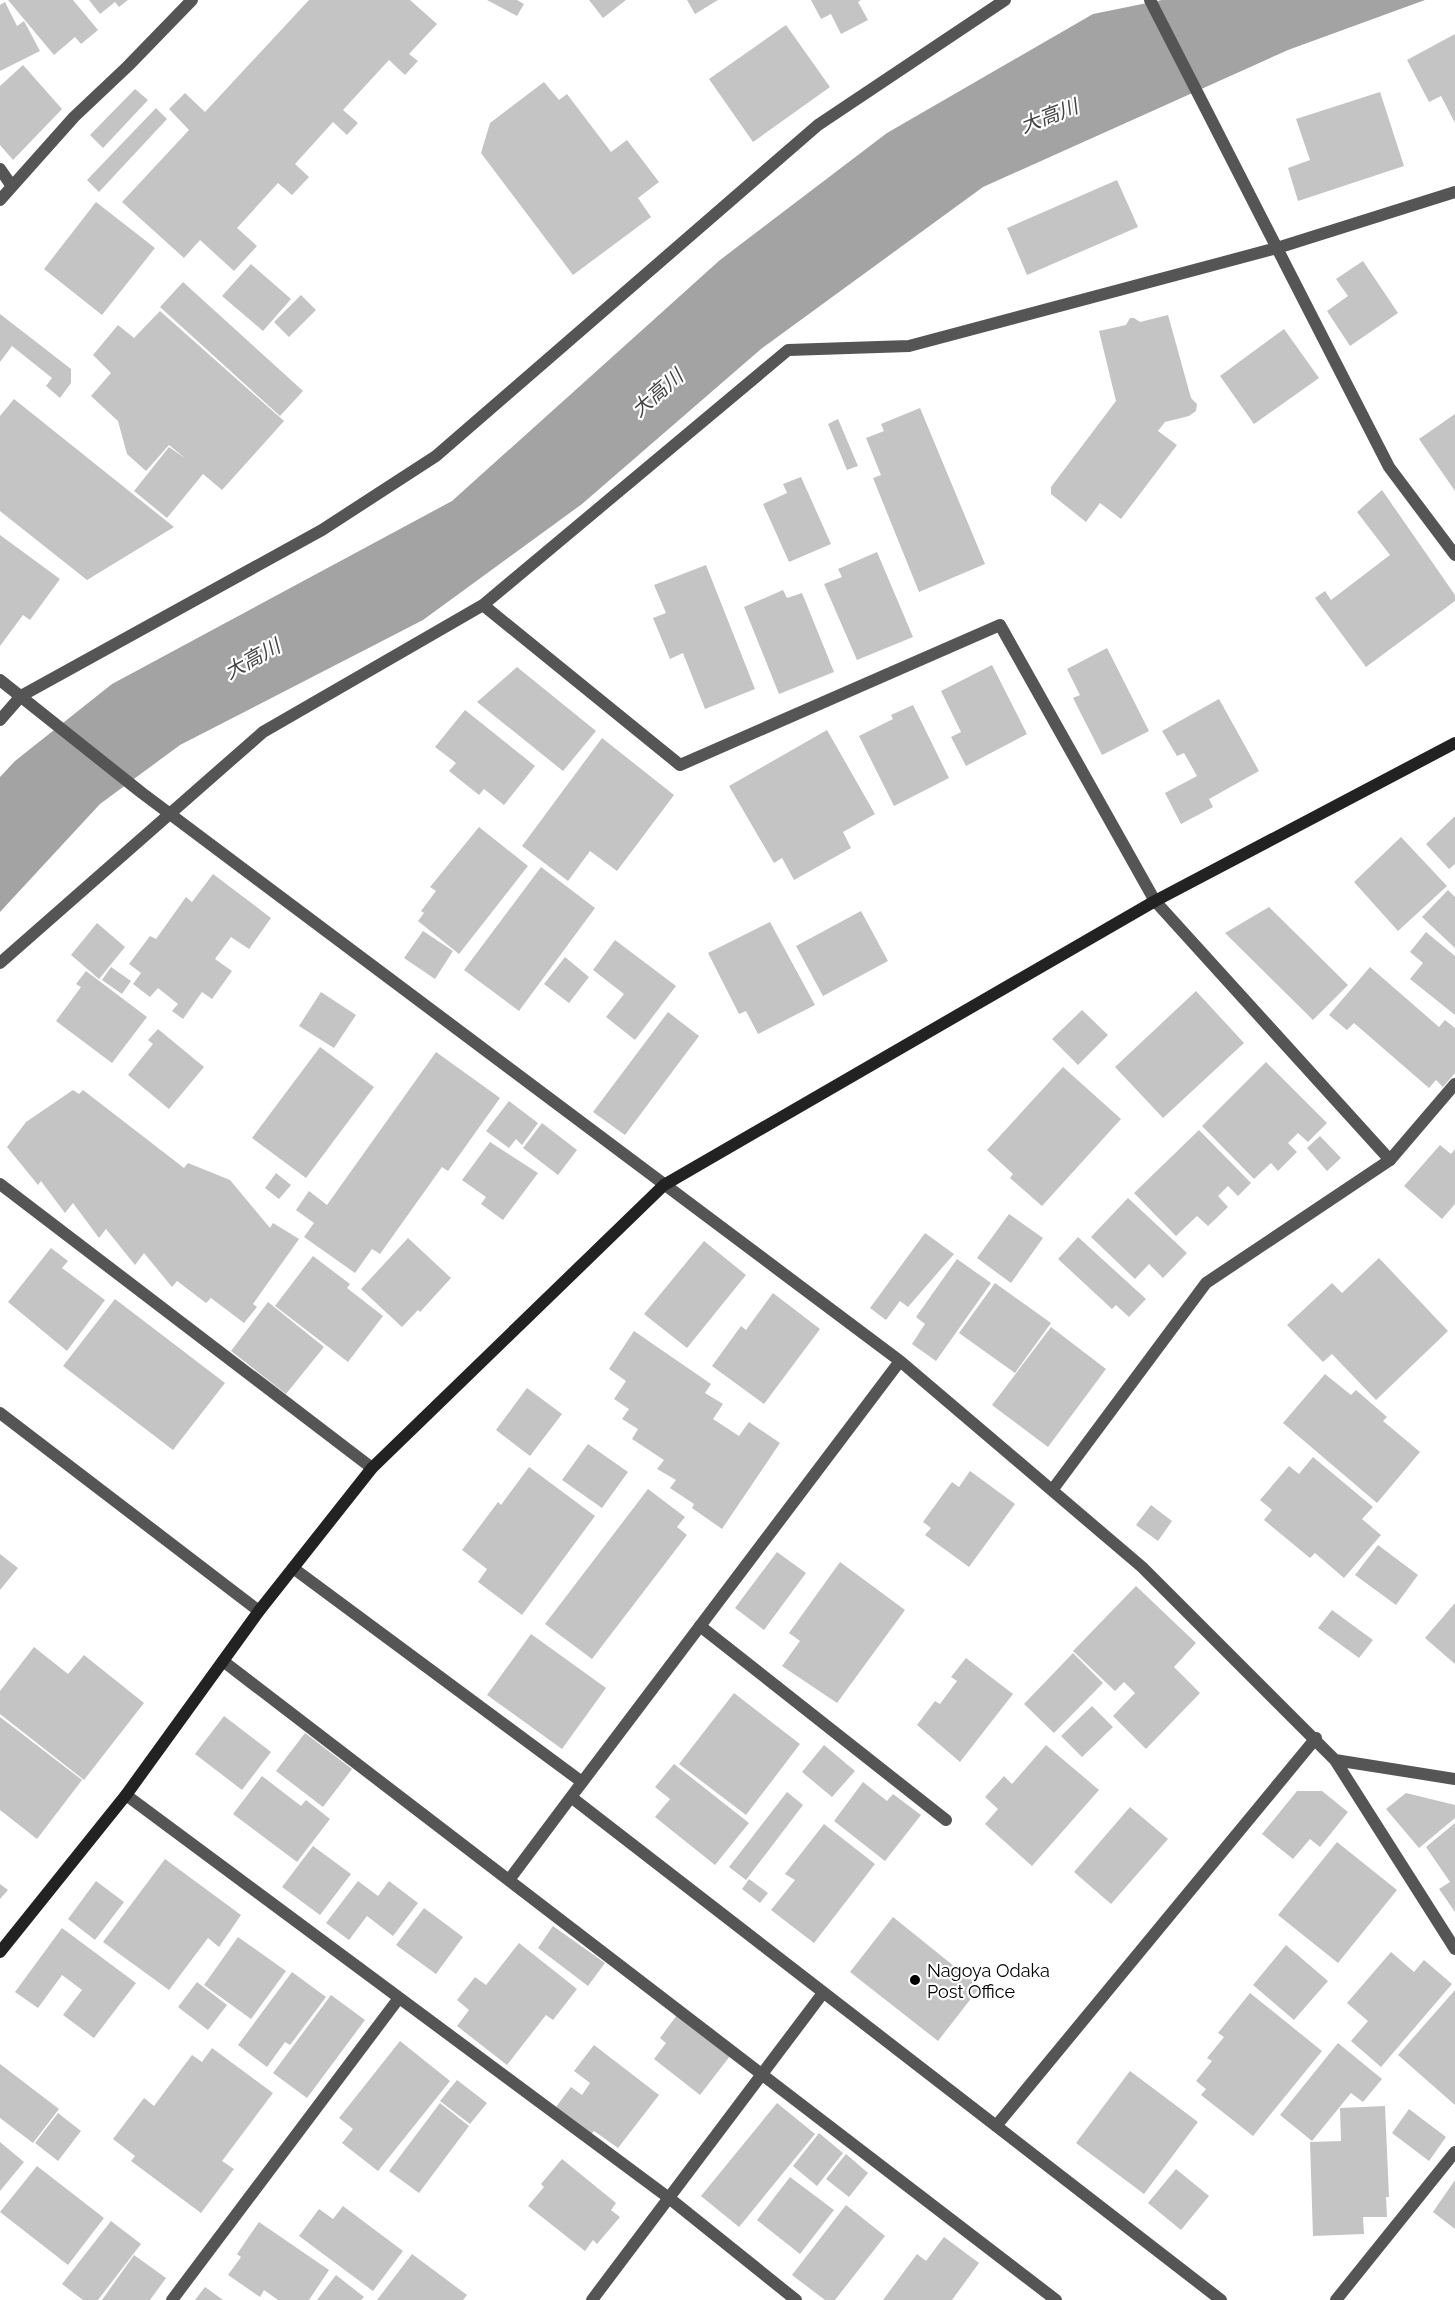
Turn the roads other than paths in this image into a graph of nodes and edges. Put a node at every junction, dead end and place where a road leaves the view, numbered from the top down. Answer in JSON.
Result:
{"nodes":[{"id":1,"x":192,"y":0,"type":"edge"},
{"id":2,"x":1005,"y":0,"type":"edge"},
{"id":3,"x":1150,"y":0,"type":"edge"},
{"id":4,"x":0,"y":169,"type":"edge"},
{"id":5,"x":11,"y":185,"type":"junction"},
{"id":6,"x":1455,"y":192,"type":"edge"},
{"id":7,"x":0,"y":200,"type":"edge"},
{"id":8,"x":1277,"y":248,"type":"junction"},
{"id":9,"x":1455,"y":555,"type":"edge"},
{"id":10,"x":483,"y":605,"type":"junction"},
{"id":11,"x":0,"y":680,"type":"edge"},
{"id":12,"x":21,"y":696,"type":"junction"},
{"id":13,"x":0,"y":720,"type":"edge"},
{"id":14,"x":1455,"y":743,"type":"edge"},
{"id":15,"x":170,"y":813,"type":"junction"},
{"id":16,"x":1155,"y":901,"type":"junction"},
{"id":17,"x":0,"y":963,"type":"edge"},
{"id":18,"x":1455,"y":1084,"type":"edge"},
{"id":19,"x":1390,"y":1160,"type":"junction"},
{"id":20,"x":0,"y":1184,"type":"edge"},
{"id":21,"x":664,"y":1185,"type":"junction"},
{"id":22,"x":900,"y":1361,"type":"junction"},
{"id":23,"x":0,"y":1413,"type":"edge"},
{"id":24,"x":372,"y":1468,"type":"junction"},
{"id":25,"x":1053,"y":1489,"type":"junction"},
{"id":26,"x":293,"y":1568,"type":"junction"},
{"id":27,"x":259,"y":1611,"type":"junction"},
{"id":28,"x":700,"y":1626,"type":"junction"},
{"id":29,"x":223,"y":1661,"type":"junction"},
{"id":30,"x":1316,"y":1738,"type":"junction"},
{"id":31,"x":1335,"y":1760,"type":"junction"},
{"id":32,"x":1455,"y":1779,"type":"edge"},
{"id":33,"x":582,"y":1782,"type":"junction"},
{"id":34,"x":126,"y":1795,"type":"junction"},
{"id":35,"x":571,"y":1797,"type":"junction"},
{"id":36,"x":946,"y":1820,"type":"dead end"},
{"id":37,"x":509,"y":1880,"type":"junction"},
{"id":38,"x":1455,"y":1948,"type":"edge"},
{"id":39,"x":0,"y":1952,"type":"edge"},
{"id":40,"x":823,"y":1993,"type":"junction"},
{"id":41,"x":399,"y":1998,"type":"junction"},
{"id":42,"x":762,"y":2074,"type":"junction"},
{"id":43,"x":996,"y":2126,"type":"junction"},
{"id":44,"x":1455,"y":2152,"type":"edge"},
{"id":45,"x":669,"y":2198,"type":"junction"},
{"id":46,"x":172,"y":2300,"type":"edge"},
{"id":47,"x":592,"y":2300,"type":"edge"},
{"id":48,"x":796,"y":2300,"type":"edge"},
{"id":49,"x":1056,"y":2300,"type":"edge"},
{"id":50,"x":1221,"y":2300,"type":"edge"},
{"id":51,"x":1336,"y":2300,"type":"edge"}],
"edges":[{"from":1,"to":5,"type":"street"},
{"from":2,"to":12,"type":"street"},
{"from":3,"to":8,"type":"street"},
{"from":4,"to":5,"type":"street"},
{"from":5,"to":7,"type":"street"},
{"from":6,"to":8,"type":"street"},
{"from":8,"to":9,"type":"street"},
{"from":8,"to":10,"type":"street"},
{"from":10,"to":15,"type":"street"},
{"from":10,"to":16,"type":"street"},
{"from":11,"to":12,"type":"street"},
{"from":12,"to":13,"type":"street"},
{"from":12,"to":15,"type":"street"},
{"from":14,"to":16,"type":"street"},
{"from":15,"to":17,"type":"street"},
{"from":15,"to":21,"type":"street"},
{"from":16,"to":19,"type":"street"},
{"from":16,"to":21,"type":"street"},
{"from":18,"to":19,"type":"street"},
{"from":19,"to":25,"type":"street"},
{"from":20,"to":24,"type":"street"},
{"from":21,"to":22,"type":"street"},
{"from":21,"to":24,"type":"street"},
{"from":22,"to":25,"type":"street"},
{"from":22,"to":28,"type":"street"},
{"from":23,"to":27,"type":"street"},
{"from":24,"to":26,"type":"street"},
{"from":25,"to":30,"type":"street"},
{"from":26,"to":27,"type":"street"},
{"from":26,"to":33,"type":"street"},
{"from":27,"to":29,"type":"street"},
{"from":28,"to":33,"type":"street"},
{"from":28,"to":36,"type":"street"},
{"from":29,"to":34,"type":"street"},
{"from":29,"to":37,"type":"street"},
{"from":30,"to":31,"type":"street"},
{"from":30,"to":43,"type":"street"},
{"from":31,"to":32,"type":"street"},
{"from":31,"to":38,"type":"street"},
{"from":33,"to":35,"type":"street"},
{"from":34,"to":39,"type":"street"},
{"from":34,"to":41,"type":"street"},
{"from":35,"to":37,"type":"street"},
{"from":35,"to":40,"type":"street"},
{"from":37,"to":42,"type":"street"},
{"from":40,"to":42,"type":"street"},
{"from":40,"to":43,"type":"street"},
{"from":41,"to":45,"type":"street"},
{"from":41,"to":46,"type":"street"},
{"from":42,"to":45,"type":"street"},
{"from":42,"to":49,"type":"street"},
{"from":43,"to":50,"type":"street"},
{"from":44,"to":51,"type":"street"},
{"from":45,"to":47,"type":"street"},
{"from":45,"to":48,"type":"street"}]}
